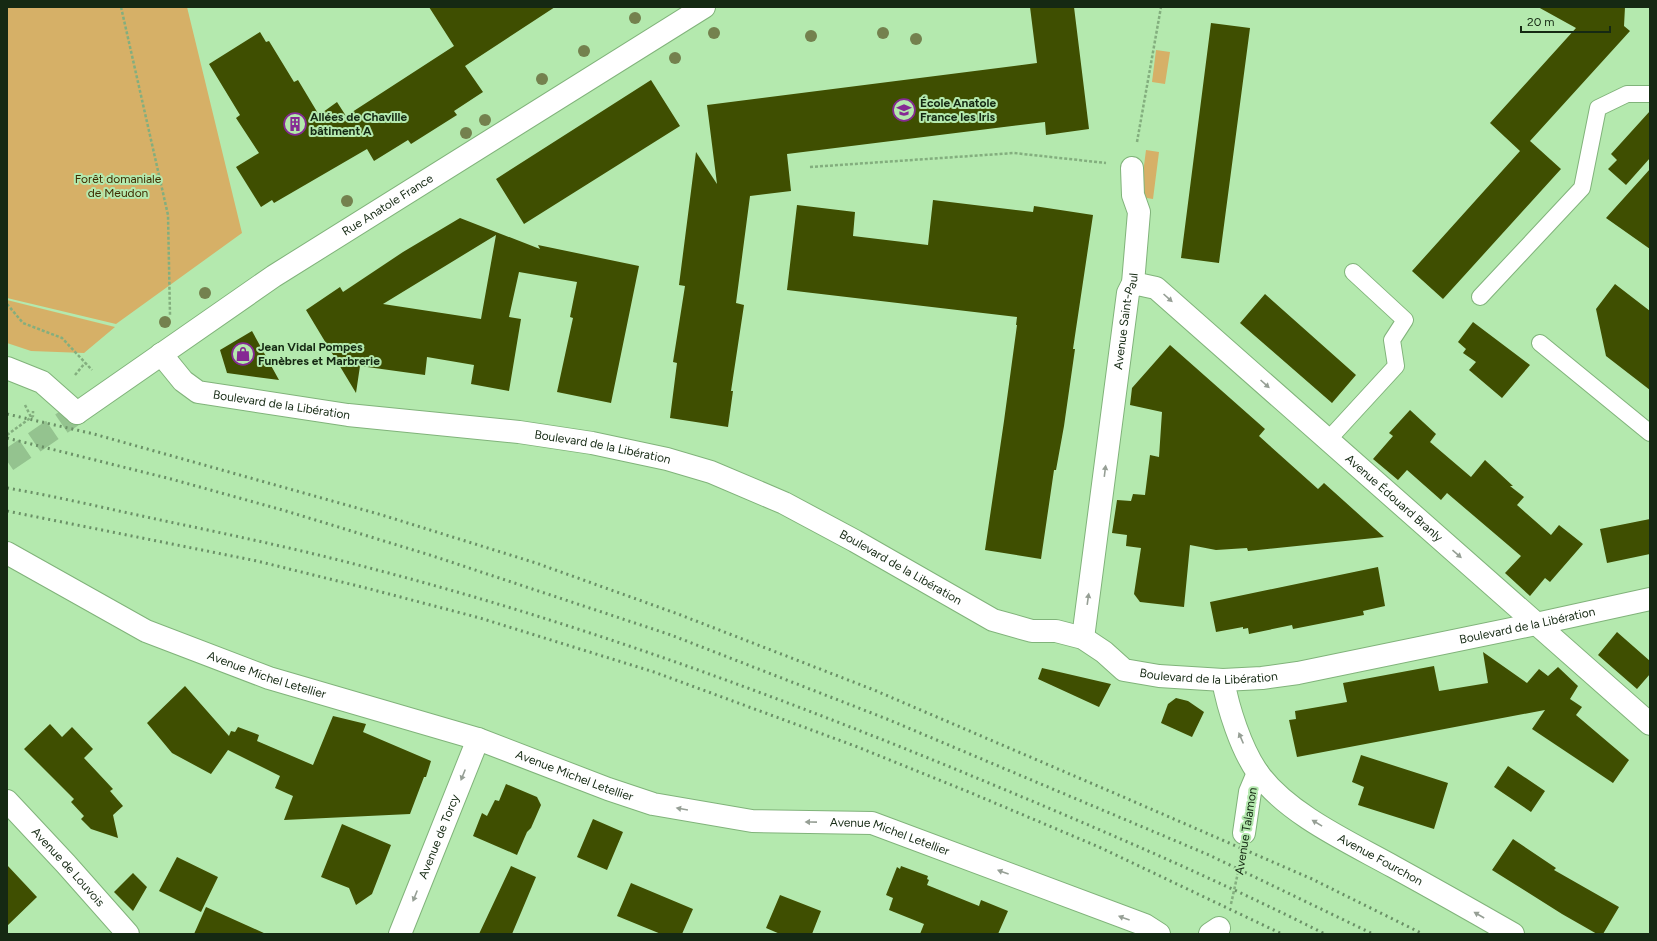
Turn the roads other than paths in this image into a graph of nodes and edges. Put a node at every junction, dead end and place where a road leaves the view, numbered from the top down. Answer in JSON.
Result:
{"nodes":[{"id":1,"x":704,"y":7,"type":"edge"},
{"id":2,"x":1650,"y":94,"type":"edge"},
{"id":3,"x":1132,"y":168,"type":"road end"},
{"id":4,"x":1353,"y":272,"type":"dead end"},
{"id":5,"x":1133,"y":283,"type":"junction"},
{"id":6,"x":1480,"y":297,"type":"dead end"},
{"id":7,"x":1540,"y":343,"type":"dead end"},
{"id":8,"x":166,"y":351,"type":"junction"},
{"id":9,"x":7,"y":368,"type":"edge"},
{"id":10,"x":1650,"y":433,"type":"edge"},
{"id":11,"x":1328,"y":440,"type":"junction"},
{"id":12,"x":7,"y":553,"type":"edge"},
{"id":13,"x":1650,"y":599,"type":"edge"},
{"id":14,"x":1536,"y":624,"type":"junction"},
{"id":15,"x":1083,"y":638,"type":"junction"},
{"id":16,"x":1223,"y":680,"type":"junction"},
{"id":17,"x":1650,"y":724,"type":"edge"},
{"id":18,"x":478,"y":739,"type":"junction"},
{"id":19,"x":1258,"y":773,"type":"junction"},
{"id":20,"x":7,"y":801,"type":"edge"},
{"id":21,"x":1244,"y":833,"type":"road end"},
{"id":22,"x":128,"y":934,"type":"edge"},
{"id":23,"x":400,"y":934,"type":"edge"},
{"id":24,"x":1160,"y":934,"type":"edge"},
{"id":25,"x":1513,"y":934,"type":"edge"}],
"edges":[{"from":1,"to":8,"type":"street","name":"Rue Anatole France"},
{"from":2,"to":6,"type":"lane"},
{"from":3,"to":5,"type":"street","name":"Avenue Saint-Paul"},
{"from":4,"to":11,"type":"lane"},
{"from":5,"to":11,"type":"street","name":"Avenue Édouard Branly","one_way":true},
{"from":15,"to":5,"type":"street","name":"Avenue Saint-Paul","one_way":true},
{"from":7,"to":10,"type":"lane"},
{"from":8,"to":9,"type":"street","name":"Rue Anatole France"},
{"from":8,"to":15,"type":"street","name":"Boulevard de la Libération"},
{"from":11,"to":14,"type":"street","name":"Avenue Édouard Branly","one_way":true},
{"from":12,"to":18,"type":"street","name":"Avenue Michel Letellier"},
{"from":13,"to":14,"type":"street","name":"Boulevard de la Libération"},
{"from":14,"to":16,"type":"street","name":"Boulevard de la Libération"},
{"from":14,"to":17,"type":"street","name":"Avenue Édouard Branly"},
{"from":15,"to":16,"type":"street","name":"Boulevard de la Libération"},
{"from":19,"to":16,"type":"street","name":"Avenue Talamon","one_way":true},
{"from":18,"to":23,"type":"street","name":"Avenue de Torcy","one_way":true},
{"from":24,"to":18,"type":"street","name":"Avenue Michel Letellier","one_way":true},
{"from":19,"to":21,"type":"street","name":"Avenue Talamon"},
{"from":25,"to":19,"type":"street","name":"Avenue Fourchon","one_way":true},
{"from":20,"to":22,"type":"street","name":"Avenue de Louvois"}]}
